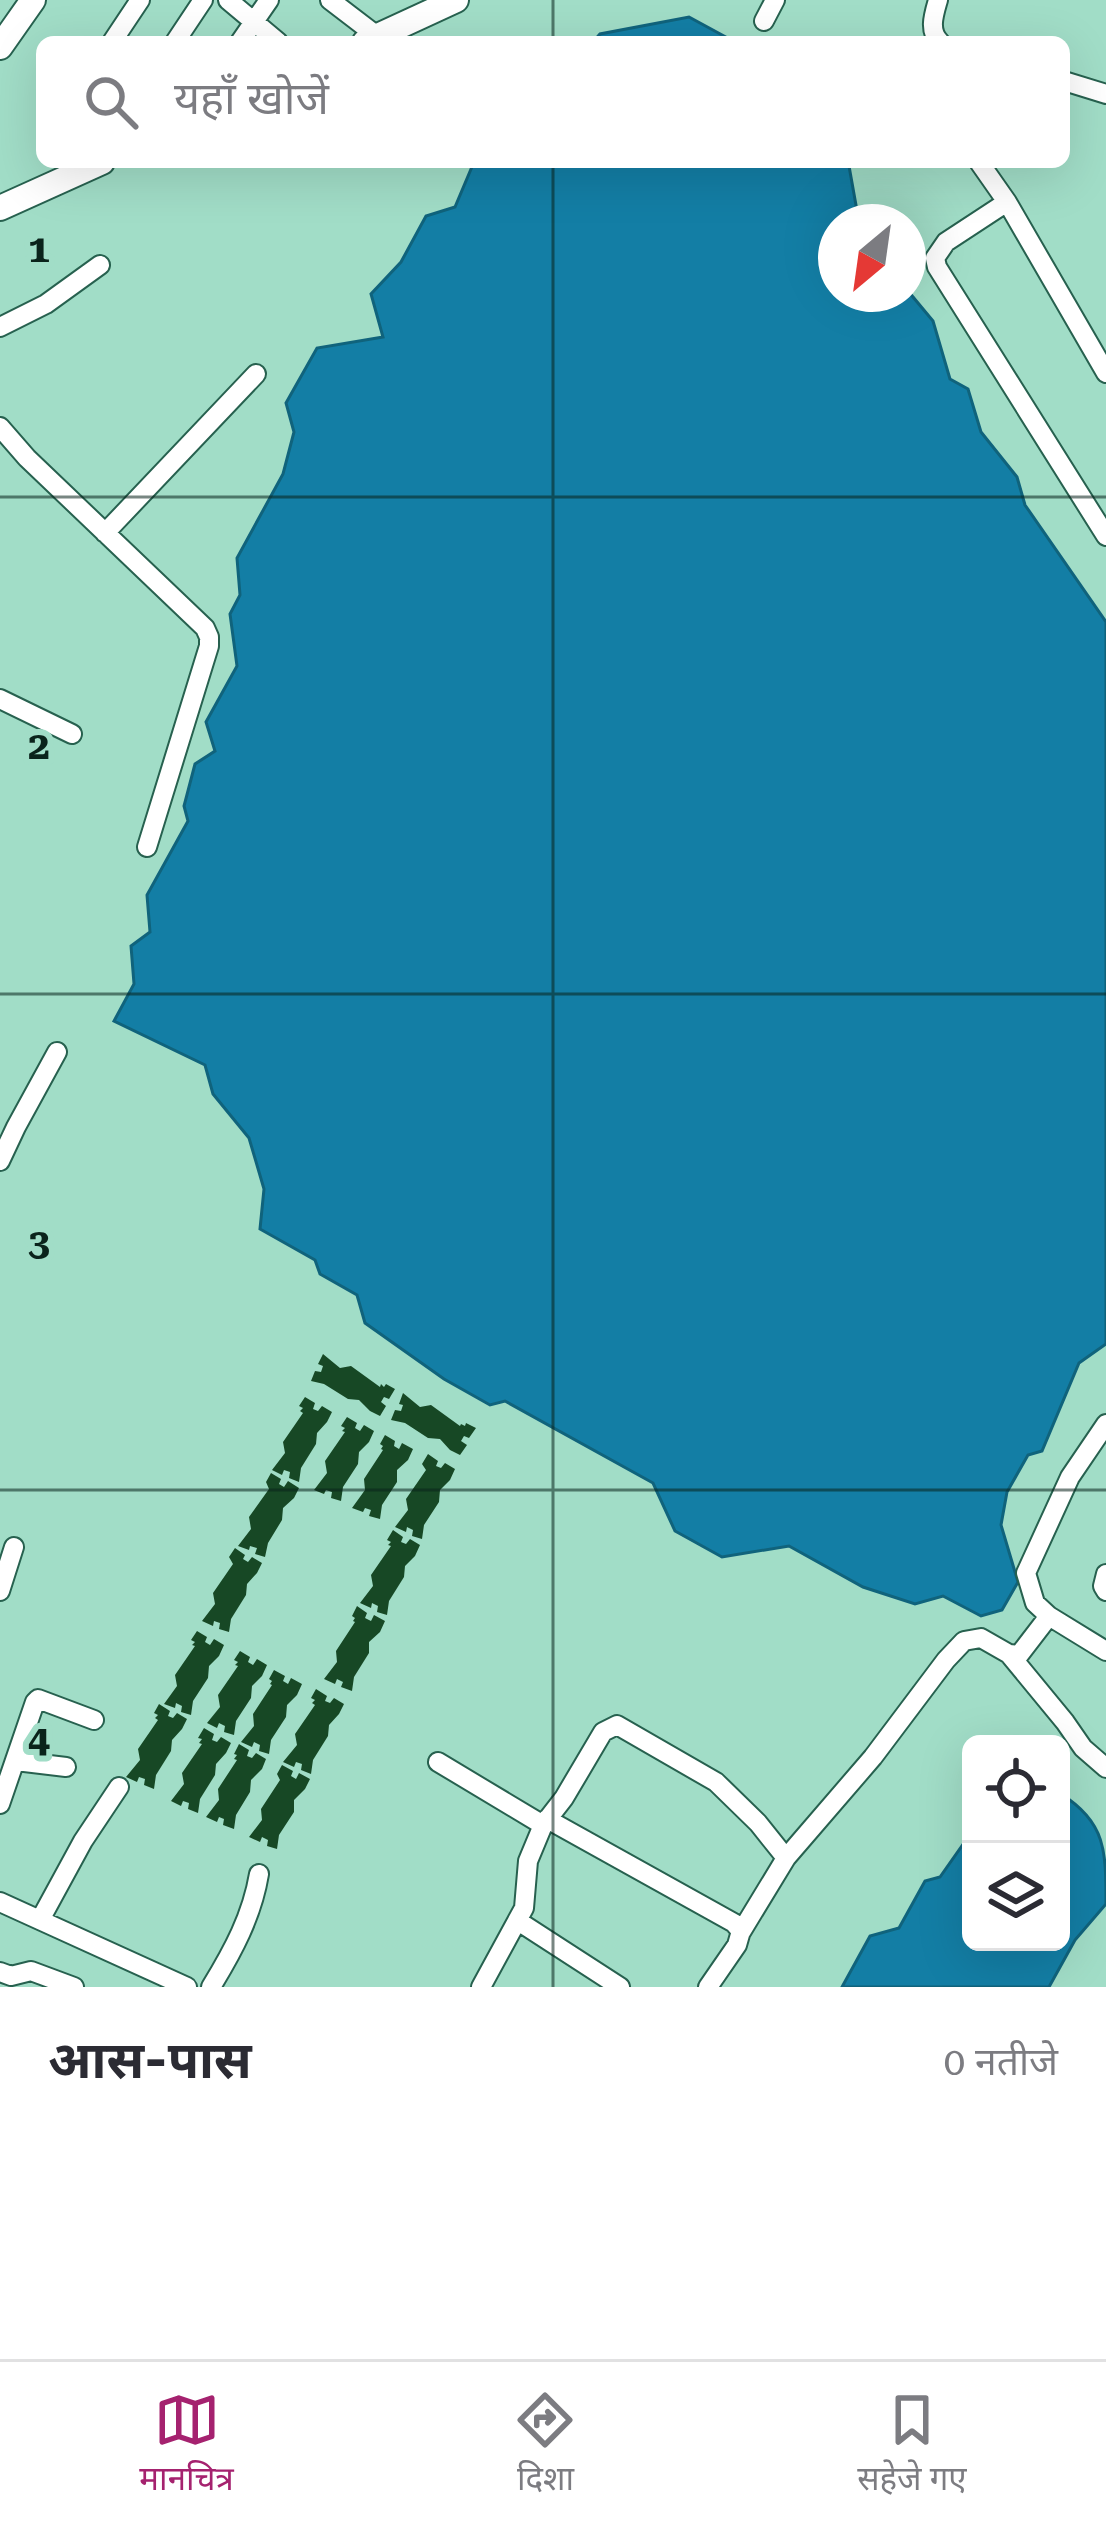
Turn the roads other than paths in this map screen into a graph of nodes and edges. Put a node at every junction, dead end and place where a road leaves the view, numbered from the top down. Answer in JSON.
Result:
{"nodes":[{"id":1,"x":33,"y":0,"type":"edge"},
{"id":2,"x":140,"y":0,"type":"edge"},
{"id":3,"x":203,"y":0,"type":"edge"},
{"id":4,"x":228,"y":0,"type":"edge"},
{"id":5,"x":269,"y":0,"type":"edge"},
{"id":6,"x":330,"y":0,"type":"edge"},
{"id":7,"x":456,"y":0,"type":"edge"},
{"id":8,"x":775,"y":0,"type":"edge"},
{"id":9,"x":938,"y":0,"type":"edge"},
{"id":10,"x":418,"y":11,"type":"edge"},
{"id":11,"x":253,"y":21,"type":"junction"},
{"id":12,"x":764,"y":21,"type":"dead end"},
{"id":13,"x":116,"y":36,"type":"edge"},
{"id":14,"x":179,"y":36,"type":"edge"},
{"id":15,"x":244,"y":36,"type":"edge"},
{"id":16,"x":271,"y":36,"type":"edge"},
{"id":17,"x":368,"y":36,"type":"edge"},
{"id":18,"x":376,"y":36,"type":"edge"},
{"id":19,"x":934,"y":36,"type":"edge"},
{"id":20,"x":0,"y":47,"type":"edge"},
{"id":21,"x":1070,"y":84,"type":"edge"},
{"id":22,"x":1106,"y":94,"type":"edge"},
{"id":23,"x":82,"y":168,"type":"edge"},
{"id":24,"x":983,"y":168,"type":"edge"},
{"id":25,"x":1006,"y":202,"type":"junction"},
{"id":26,"x":0,"y":208,"type":"edge"},
{"id":27,"x":100,"y":265,"type":"dead end"},
{"id":28,"x":0,"y":327,"type":"edge"},
{"id":29,"x":1106,"y":373,"type":"edge"},
{"id":30,"x":256,"y":374,"type":"dead end"},
{"id":31,"x":0,"y":427,"type":"edge"},
{"id":32,"x":105,"y":533,"type":"junction"},
{"id":33,"x":1106,"y":536,"type":"edge"},
{"id":34,"x":0,"y":699,"type":"edge"},
{"id":35,"x":72,"y":734,"type":"dead end"},
{"id":36,"x":147,"y":847,"type":"dead end"},
{"id":37,"x":57,"y":1052,"type":"dead end"},
{"id":38,"x":0,"y":1161,"type":"edge"},
{"id":39,"x":1106,"y":1424,"type":"edge"},
{"id":40,"x":14,"y":1547,"type":"dead end"},
{"id":41,"x":1106,"y":1574,"type":"edge"},
{"id":42,"x":0,"y":1591,"type":"edge"},
{"id":43,"x":1106,"y":1591,"type":"edge"},
{"id":44,"x":1049,"y":1616,"type":"junction"},
{"id":45,"x":1106,"y":1651,"type":"edge"},
{"id":46,"x":1009,"y":1654,"type":"junction"},
{"id":47,"x":94,"y":1720,"type":"dead end"},
{"id":48,"x":16,"y":1761,"type":"junction"},
{"id":49,"x":438,"y":1762,"type":"dead end"},
{"id":50,"x":65,"y":1767,"type":"dead end"},
{"id":51,"x":1106,"y":1768,"type":"edge"},
{"id":52,"x":119,"y":1787,"type":"dead end"},
{"id":53,"x":0,"y":1804,"type":"edge"},
{"id":54,"x":545,"y":1822,"type":"junction"},
{"id":55,"x":786,"y":1858,"type":"junction"},
{"id":56,"x":259,"y":1874,"type":"dead end"},
{"id":57,"x":0,"y":1902,"type":"edge"},
{"id":58,"x":40,"y":1920,"type":"junction"},
{"id":59,"x":518,"y":1921,"type":"junction"},
{"id":60,"x":741,"y":1932,"type":"junction"},
{"id":61,"x":12,"y":1978,"type":"edge"},
{"id":62,"x":74,"y":1987,"type":"edge"},
{"id":63,"x":187,"y":1987,"type":"edge"},
{"id":64,"x":211,"y":1987,"type":"edge"},
{"id":65,"x":481,"y":1987,"type":"edge"},
{"id":66,"x":620,"y":1987,"type":"edge"},
{"id":67,"x":708,"y":1987,"type":"edge"}],
"edges":[{"from":1,"to":20,"type":"street"},
{"from":2,"to":13,"type":"street"},
{"from":3,"to":14,"type":"street"},
{"from":4,"to":11,"type":"street"},
{"from":5,"to":11,"type":"street"},
{"from":6,"to":17,"type":"street"},
{"from":7,"to":10,"type":"street"},
{"from":8,"to":12,"type":"street"},
{"from":9,"to":19,"type":"street"},
{"from":10,"to":18,"type":"street"},
{"from":11,"to":15,"type":"street"},
{"from":11,"to":16,"type":"street"},
{"from":21,"to":22,"type":"street"},
{"from":23,"to":26,"type":"street"},
{"from":24,"to":25,"type":"street"},
{"from":25,"to":29,"type":"street"},
{"from":25,"to":33,"type":"street"},
{"from":27,"to":28,"type":"street"},
{"from":30,"to":32,"type":"street"},
{"from":31,"to":32,"type":"street"},
{"from":32,"to":36,"type":"street"},
{"from":34,"to":35,"type":"street"},
{"from":37,"to":38,"type":"street"},
{"from":39,"to":44,"type":"street"},
{"from":40,"to":42,"type":"street"},
{"from":41,"to":43,"type":"street"},
{"from":44,"to":45,"type":"street"},
{"from":44,"to":46,"type":"street"},
{"from":46,"to":51,"type":"street"},
{"from":46,"to":55,"type":"street"},
{"from":47,"to":48,"type":"street"},
{"from":48,"to":50,"type":"street"},
{"from":48,"to":53,"type":"street"},
{"from":49,"to":54,"type":"street"},
{"from":52,"to":58,"type":"street"},
{"from":54,"to":55,"type":"street"},
{"from":54,"to":59,"type":"street"},
{"from":54,"to":60,"type":"street"},
{"from":55,"to":60,"type":"street"},
{"from":56,"to":64,"type":"street"},
{"from":57,"to":58,"type":"street"},
{"from":58,"to":63,"type":"street"},
{"from":59,"to":65,"type":"street"},
{"from":59,"to":66,"type":"street"},
{"from":60,"to":67,"type":"street"},
{"from":61,"to":62,"type":"street"}]}
